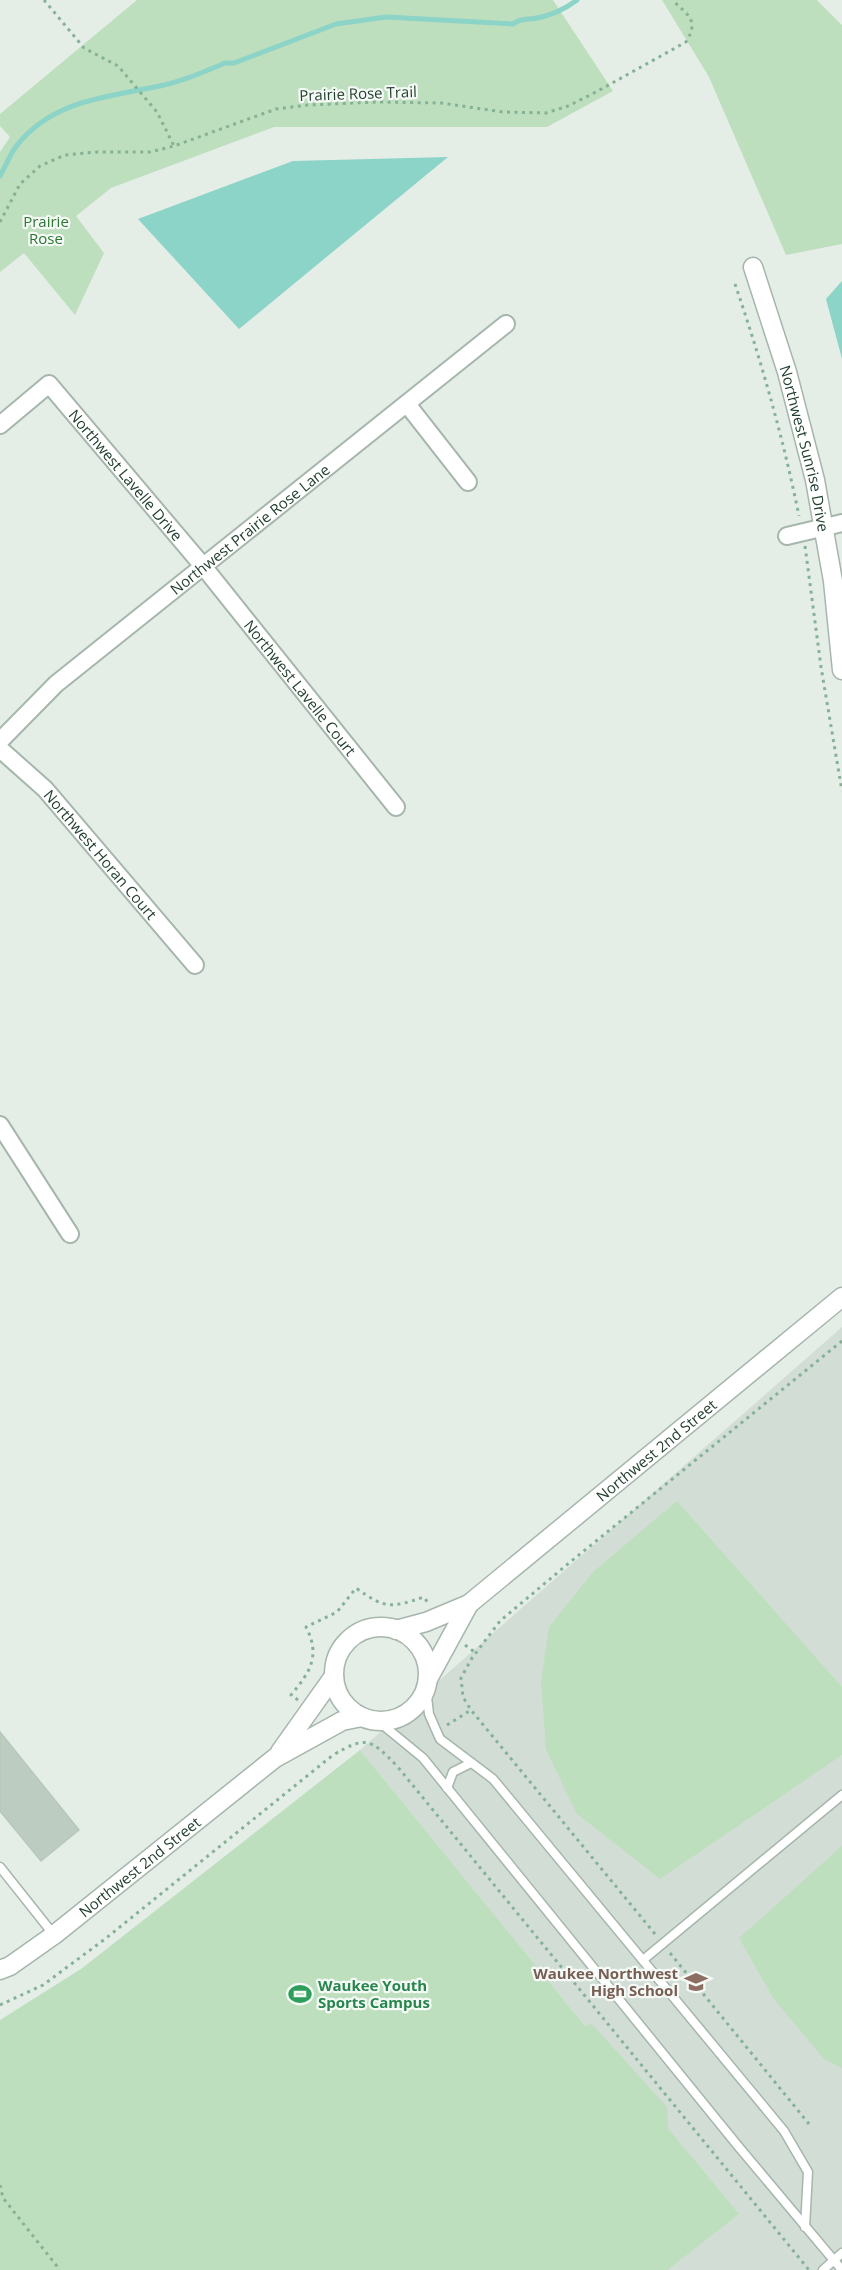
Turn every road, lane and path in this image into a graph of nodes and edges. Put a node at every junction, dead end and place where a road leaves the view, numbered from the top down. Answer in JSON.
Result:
{"nodes":[{"id":1,"x":44,"y":0,"type":"edge"},
{"id":2,"x":672,"y":0,"type":"edge"},
{"id":3,"x":174,"y":146,"type":"junction"},
{"id":4,"x":0,"y":222,"type":"edge"},
{"id":5,"x":753,"y":267,"type":"dead end"},
{"id":6,"x":506,"y":324,"type":"dead end"},
{"id":7,"x":407,"y":404,"type":"junction"},
{"id":8,"x":0,"y":425,"type":"edge"},
{"id":9,"x":468,"y":482,"type":"dead end"},
{"id":10,"x":842,"y":524,"type":"edge"},
{"id":11,"x":823,"y":528,"type":"junction"},
{"id":12,"x":787,"y":536,"type":"dead end"},
{"id":13,"x":203,"y":566,"type":"junction"},
{"id":14,"x":842,"y":670,"type":"edge"},
{"id":15,"x":0,"y":741,"type":"edge"},
{"id":16,"x":0,"y":749,"type":"edge"},
{"id":17,"x":396,"y":807,"type":"dead end"},
{"id":18,"x":195,"y":965,"type":"dead end"},
{"id":19,"x":0,"y":1125,"type":"edge"},
{"id":20,"x":70,"y":1234,"type":"dead end"},
{"id":21,"x":842,"y":1297,"type":"edge"},
{"id":22,"x":842,"y":1341,"type":"edge"},
{"id":23,"x":424,"y":1597,"type":"dead end"},
{"id":24,"x":469,"y":1604,"type":"junction"},
{"id":25,"x":396,"y":1630,"type":"junction"},
{"id":26,"x":334,"y":1676,"type":"junction"},
{"id":27,"x":427,"y":1684,"type":"junction"},
{"id":28,"x":291,"y":1695,"type":"dead end"},
{"id":29,"x":370,"y":1719,"type":"junction"},
{"id":30,"x":275,"y":1758,"type":"junction"},
{"id":31,"x":471,"y":1763,"type":"junction"},
{"id":32,"x":447,"y":1788,"type":"junction"},
{"id":33,"x":842,"y":1795,"type":"edge"},
{"id":34,"x":0,"y":1867,"type":"edge"},
{"id":35,"x":54,"y":1935,"type":"junction"},
{"id":36,"x":662,"y":1944,"type":"junction"},
{"id":37,"x":643,"y":1960,"type":"junction"},
{"id":38,"x":0,"y":1970,"type":"edge"},
{"id":39,"x":0,"y":2005,"type":"edge"},
{"id":40,"x":809,"y":2124,"type":"dead end"},
{"id":41,"x":0,"y":2185,"type":"edge"},
{"id":42,"x":805,"y":2226,"type":"junction"},
{"id":43,"x":842,"y":2253,"type":"edge"},
{"id":44,"x":834,"y":2260,"type":"junction"},
{"id":45,"x":60,"y":2270,"type":"edge"},
{"id":46,"x":809,"y":2270,"type":"edge"},
{"id":47,"x":823,"y":2270,"type":"edge"},
{"id":48,"x":842,"y":2270,"type":"edge"}],
"edges":[{"from":1,"to":3,"type":"path"},
{"from":2,"to":3,"type":"path","name":"Prairie Rose Trail"},
{"from":3,"to":4,"type":"path","name":"Prairie Rose Trail"},
{"from":5,"to":11,"type":"street","name":"Northwest Sunrise Drive"},
{"from":6,"to":7,"type":"street","name":"Northwest Prairie Rose Lane"},
{"from":7,"to":9,"type":"street"},
{"from":7,"to":13,"type":"street","name":"Northwest Prairie Rose Lane"},
{"from":8,"to":13,"type":"street","name":"Northwest Lavelle Drive"},
{"from":10,"to":11,"type":"street"},
{"from":11,"to":12,"type":"street"},
{"from":11,"to":14,"type":"street","name":"Northwest Sunrise Drive"},
{"from":13,"to":15,"type":"street","name":"Northwest Prairie Rose Lane"},
{"from":13,"to":17,"type":"street","name":"Northwest Lavelle Court"},
{"from":16,"to":18,"type":"street","name":"Northwest Horan Court"},
{"from":19,"to":20,"type":"street"},
{"from":21,"to":24,"type":"street","name":"Northwest 2nd Street"},
{"from":22,"to":36,"type":"path"},
{"from":23,"to":28,"type":"path"},
{"from":24,"to":25,"type":"street","name":"Northwest 2nd Street"},
{"from":24,"to":27,"type":"street","name":"Northwest 2nd Street"},
{"from":25,"to":26,"type":"street","name":"Northwest 2nd Street"},
{"from":25,"to":27,"type":"street"},
{"from":26,"to":29,"type":"street"},
{"from":26,"to":30,"type":"street","name":"Northwest 2nd Street"},
{"from":27,"to":29,"type":"street","name":"Northwest 2nd Street"},
{"from":27,"to":31,"type":"lane"},
{"from":29,"to":30,"type":"street","name":"Northwest 2nd Street"},
{"from":29,"to":32,"type":"lane"},
{"from":30,"to":35,"type":"street","name":"Northwest 2nd Street"},
{"from":31,"to":32,"type":"lane"},
{"from":31,"to":37,"type":"lane"},
{"from":32,"to":42,"type":"lane"},
{"from":33,"to":36,"type":"lane"},
{"from":34,"to":35,"type":"lane"},
{"from":35,"to":38,"type":"street","name":"Northwest 2nd Street"},
{"from":36,"to":37,"type":"lane"},
{"from":36,"to":40,"type":"path"},
{"from":37,"to":42,"type":"lane"},
{"from":39,"to":46,"type":"path"},
{"from":41,"to":45,"type":"path"},
{"from":42,"to":44,"type":"lane"},
{"from":43,"to":44,"type":"lane"},
{"from":44,"to":47,"type":"lane"},
{"from":44,"to":48,"type":"lane"}]}
